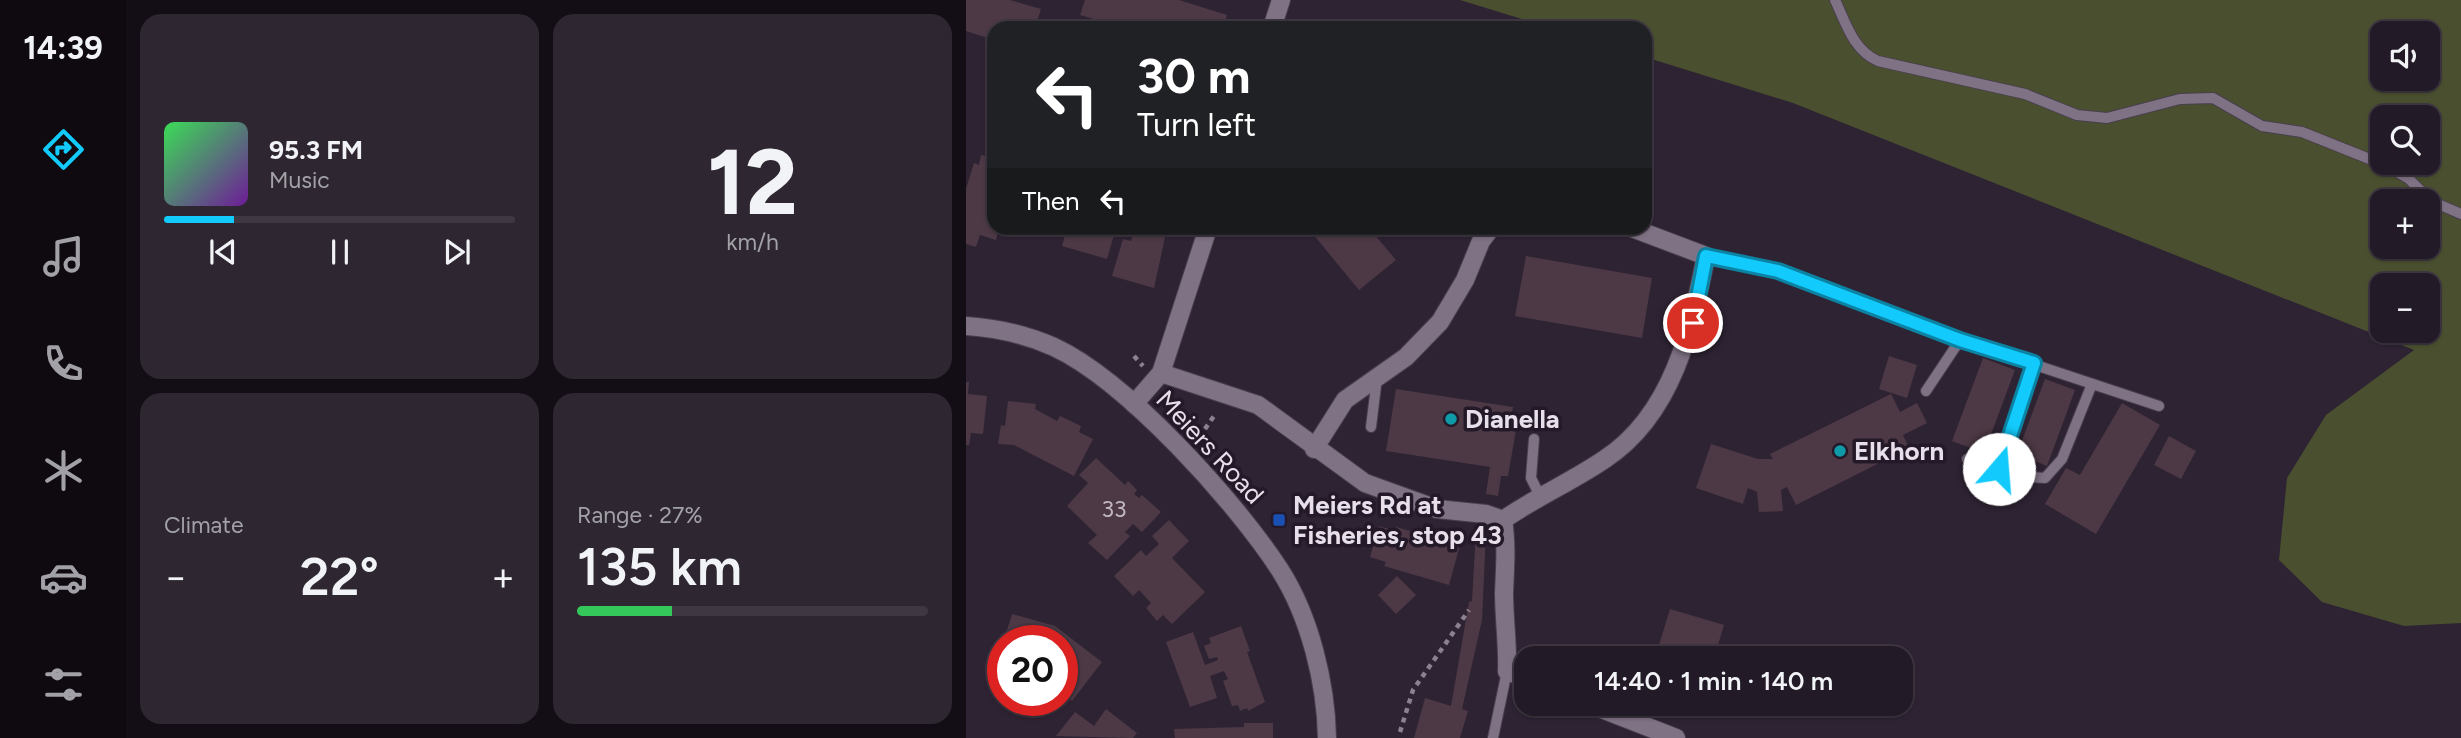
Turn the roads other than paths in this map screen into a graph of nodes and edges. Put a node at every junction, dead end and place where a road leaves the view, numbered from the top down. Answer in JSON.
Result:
{"nodes":[{"id":1,"x":1281,"y":0,"type":"edge"},
{"id":2,"x":1835,"y":0,"type":"edge"},
{"id":3,"x":1274,"y":21,"type":"edge"},
{"id":4,"x":2461,"y":214,"type":"edge"},
{"id":5,"x":1206,"y":235,"type":"edge"},
{"id":6,"x":1486,"y":235,"type":"edge"},
{"id":7,"x":1650,"y":235,"type":"edge"},
{"id":8,"x":1706,"y":256,"type":"junction"},
{"id":9,"x":966,"y":326,"type":"edge"},
{"id":10,"x":1960,"y":340,"type":"junction"},
{"id":11,"x":2034,"y":363,"type":"junction"},
{"id":12,"x":1161,"y":373,"type":"junction"},
{"id":13,"x":1377,"y":378,"type":"junction"},
{"id":14,"x":2092,"y":384,"type":"junction"},
{"id":15,"x":1926,"y":391,"type":"dead end"},
{"id":16,"x":1134,"y":404,"type":"junction"},
{"id":17,"x":2159,"y":406,"type":"dead end"},
{"id":18,"x":1371,"y":427,"type":"dead end"},
{"id":19,"x":1534,"y":439,"type":"dead end"},
{"id":20,"x":1314,"y":449,"type":"junction"},
{"id":21,"x":1967,"y":459,"type":"dead end"},
{"id":22,"x":1999,"y":469,"type":"junction"},
{"id":23,"x":1541,"y":496,"type":"junction"},
{"id":24,"x":1503,"y":520,"type":"junction"},
{"id":25,"x":1507,"y":671,"type":"junction"},
{"id":26,"x":1514,"y":674,"type":"edge"},
{"id":27,"x":1618,"y":716,"type":"edge"},
{"id":28,"x":1669,"y":737,"type":"edge"},
{"id":29,"x":1328,"y":738,"type":"edge"},
{"id":30,"x":1493,"y":738,"type":"edge"}],
"edges":[{"from":1,"to":3,"type":"street"},
{"from":2,"to":4,"type":"lane"},
{"from":5,"to":12,"type":"street"},
{"from":6,"to":13,"type":"street"},
{"from":7,"to":8,"type":"street"},
{"from":8,"to":10,"type":"lane"},
{"from":8,"to":23,"type":"street"},
{"from":9,"to":16,"type":"street","name":"Meiers Road"},
{"from":10,"to":11,"type":"lane"},
{"from":10,"to":15,"type":"lane"},
{"from":11,"to":14,"type":"lane"},
{"from":11,"to":22,"type":"lane"},
{"from":12,"to":16,"type":"street"},
{"from":12,"to":20,"type":"street"},
{"from":13,"to":18,"type":"lane"},
{"from":13,"to":20,"type":"street"},
{"from":14,"to":17,"type":"lane"},
{"from":14,"to":22,"type":"lane"},
{"from":16,"to":29,"type":"street","name":"Meiers Road"},
{"from":19,"to":23,"type":"lane"},
{"from":20,"to":24,"type":"street"},
{"from":21,"to":22,"type":"lane"},
{"from":23,"to":24,"type":"street"},
{"from":24,"to":25,"type":"street"},
{"from":25,"to":26,"type":"street"},
{"from":25,"to":30,"type":"lane"},
{"from":27,"to":28,"type":"street"}]}
